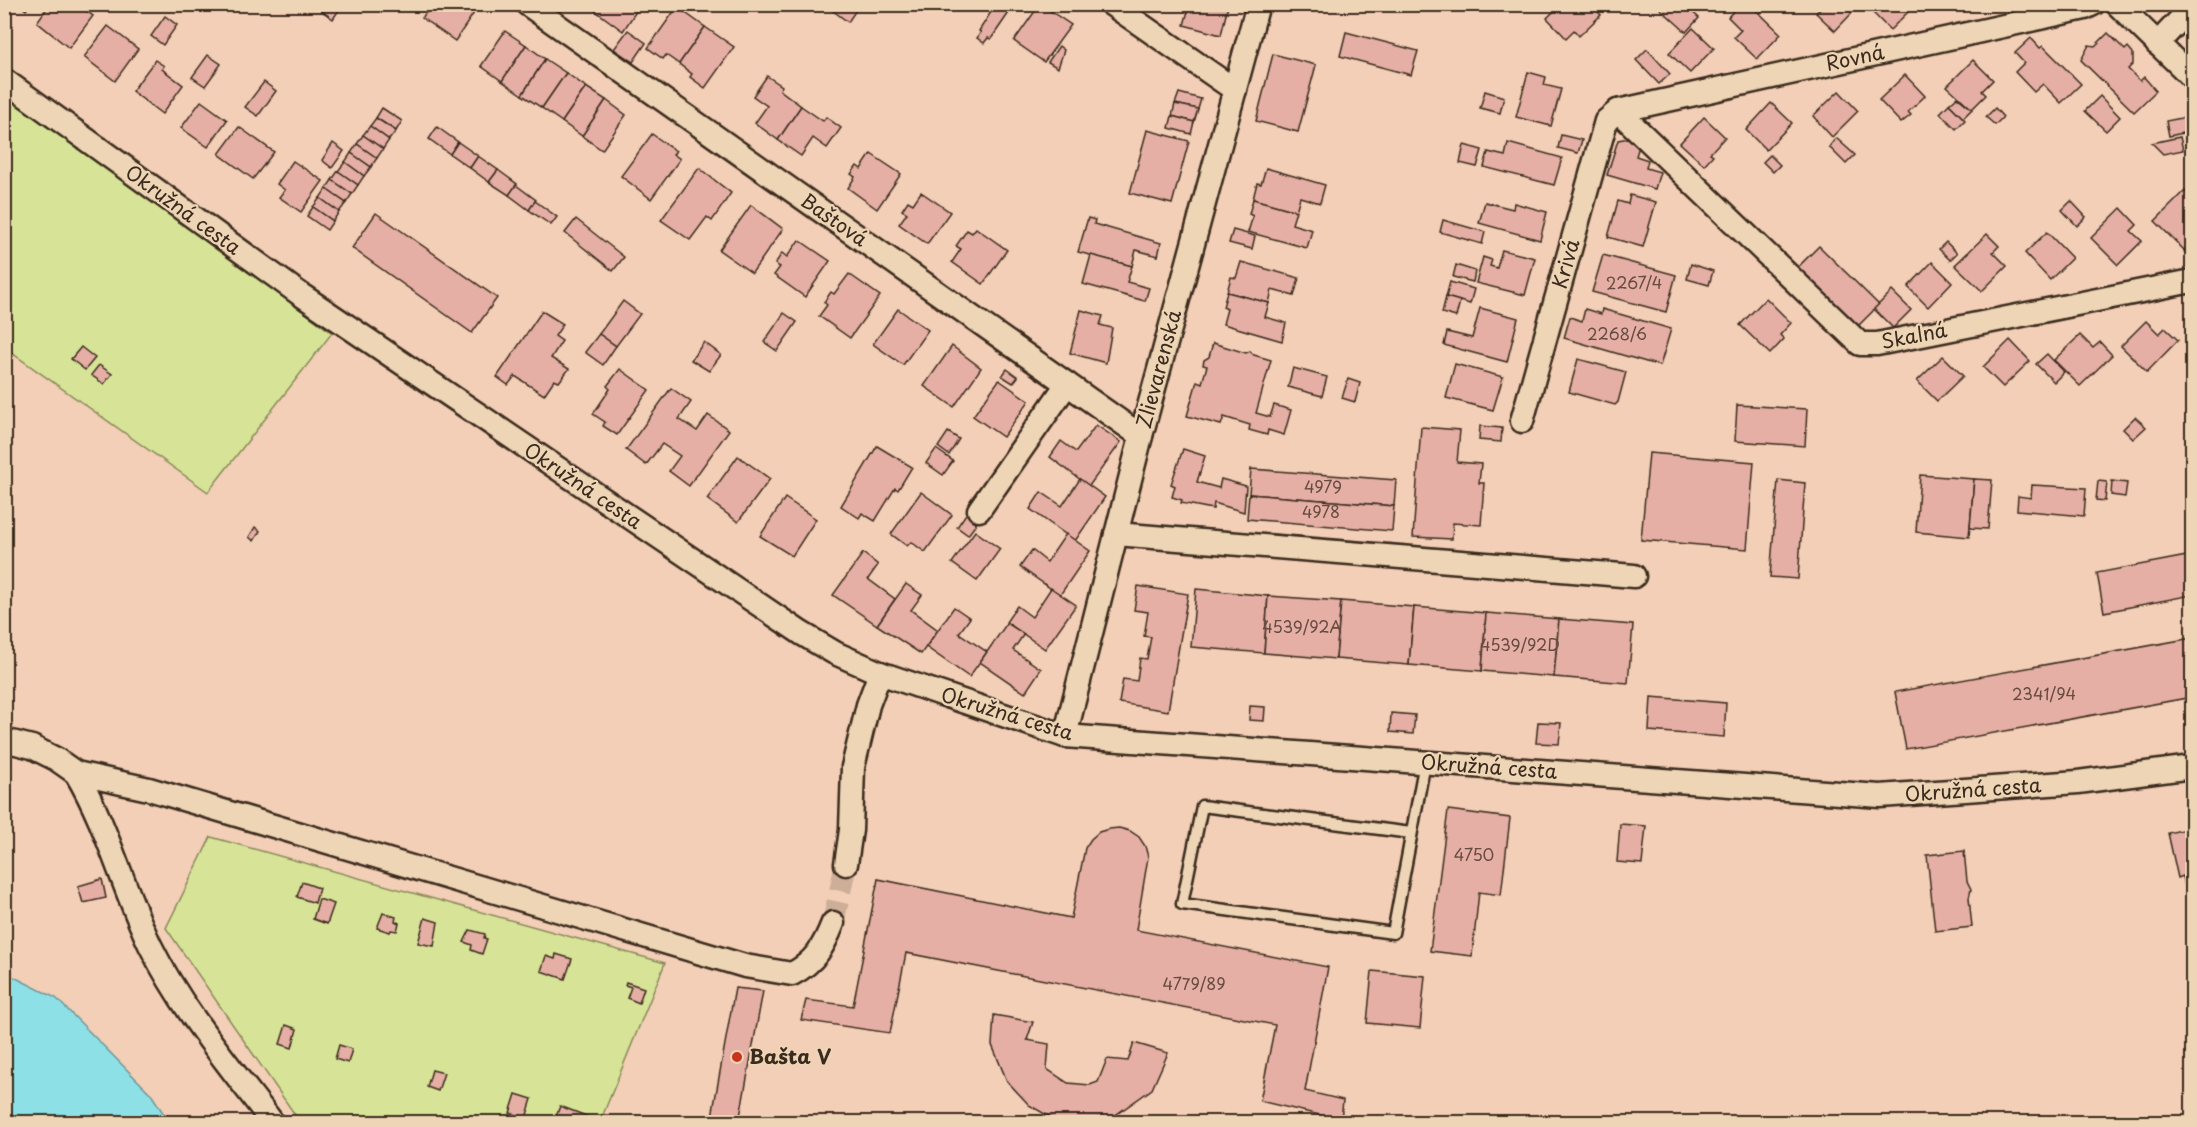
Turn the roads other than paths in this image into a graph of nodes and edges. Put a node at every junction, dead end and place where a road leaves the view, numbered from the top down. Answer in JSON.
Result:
{"nodes":[{"id":1,"x":526,"y":4,"type":"edge"},
{"id":2,"x":1111,"y":4,"type":"edge"},
{"id":3,"x":1258,"y":4,"type":"edge"},
{"id":4,"x":2092,"y":4,"type":"edge"},
{"id":5,"x":2117,"y":4,"type":"edge"},
{"id":6,"x":2193,"y":7,"type":"edge"},
{"id":7,"x":2157,"y":44,"type":"junction"},
{"id":8,"x":2193,"y":78,"type":"edge"},
{"id":9,"x":4,"y":80,"type":"edge"},
{"id":10,"x":1235,"y":90,"type":"junction"},
{"id":11,"x":1617,"y":111,"type":"junction"},
{"id":12,"x":2193,"y":281,"type":"edge"},
{"id":13,"x":1067,"y":384,"type":"junction"},
{"id":14,"x":1522,"y":422,"type":"dead end"},
{"id":15,"x":1141,"y":436,"type":"junction"},
{"id":16,"x":979,"y":510,"type":"dead end"},
{"id":17,"x":1116,"y":534,"type":"junction"},
{"id":18,"x":1634,"y":576,"type":"dead end"},
{"id":19,"x":880,"y":673,"type":"junction"},
{"id":20,"x":1065,"y":735,"type":"junction"},
{"id":21,"x":4,"y":740,"type":"edge"},
{"id":22,"x":1425,"y":762,"type":"junction"},
{"id":23,"x":2193,"y":767,"type":"edge"},
{"id":24,"x":76,"y":773,"type":"junction"},
{"id":25,"x":1411,"y":833,"type":"junction"},
{"id":26,"x":846,"y":864,"type":"tunnel mouth"},
{"id":27,"x":833,"y":923,"type":"tunnel mouth"},
{"id":28,"x":272,"y":1122,"type":"edge"}],
"edges":[{"from":1,"to":13,"type":"street","name":"Baštová"},
{"from":2,"to":10,"type":"street"},
{"from":3,"to":10,"type":"street","name":"Zlievarenská"},
{"from":4,"to":11,"type":"street","name":"Rovná"},
{"from":5,"to":7,"type":"street"},
{"from":6,"to":7,"type":"street"},
{"from":7,"to":8,"type":"street"},
{"from":9,"to":19,"type":"street","name":"Okružná cesta"},
{"from":10,"to":15,"type":"street","name":"Zlievarenská"},
{"from":11,"to":12,"type":"street","name":"Skalná"},
{"from":11,"to":14,"type":"street","name":"Krivá"},
{"from":13,"to":15,"type":"street","name":"Baštová"},
{"from":13,"to":16,"type":"street"},
{"from":15,"to":17,"type":"street","name":"Zlievarenská"},
{"from":17,"to":18,"type":"street"},
{"from":17,"to":20,"type":"street","name":"Zlievarenská"},
{"from":19,"to":20,"type":"street","name":"Okružná cesta"},
{"from":19,"to":26,"type":"street"},
{"from":20,"to":22,"type":"street","name":"Okružná cesta"},
{"from":21,"to":24,"type":"street"},
{"from":22,"to":23,"type":"street","name":"Okružná cesta"},
{"from":22,"to":25,"type":"lane"},
{"from":24,"to":27,"type":"street"},
{"from":24,"to":28,"type":"street"},
{"from":25,"to":25,"type":"lane"}]}
